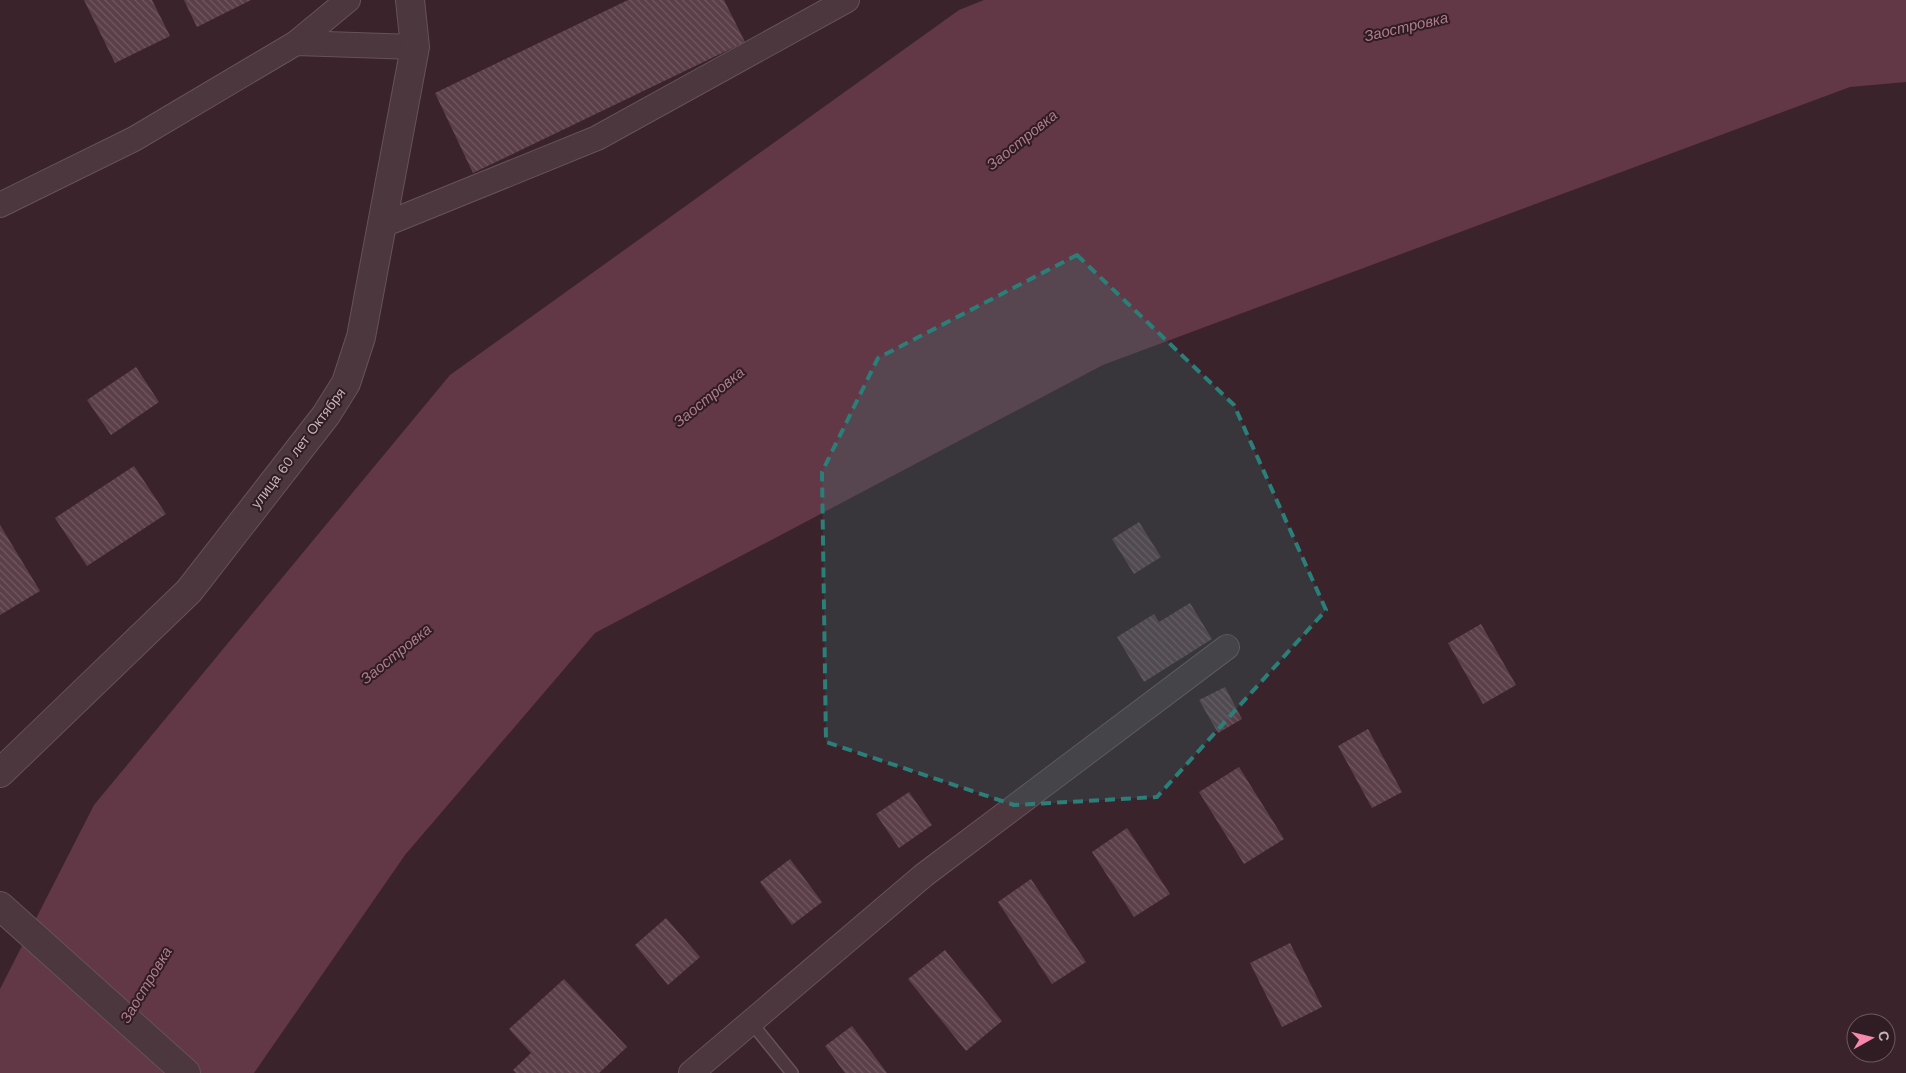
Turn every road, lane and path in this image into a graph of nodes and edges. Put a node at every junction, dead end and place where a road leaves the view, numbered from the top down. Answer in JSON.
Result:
{"nodes":[{"id":1,"x":348,"y":0,"type":"edge"},
{"id":2,"x":410,"y":0,"type":"edge"},
{"id":3,"x":847,"y":0,"type":"edge"},
{"id":4,"x":296,"y":43,"type":"junction"},
{"id":5,"x":415,"y":47,"type":"junction"},
{"id":6,"x":0,"y":204,"type":"edge"},
{"id":7,"x":383,"y":225,"type":"junction"},
{"id":8,"x":1227,"y":648,"type":"dead end"},
{"id":9,"x":0,"y":773,"type":"edge"},
{"id":10,"x":2,"y":908,"type":"edge"},
{"id":11,"x":750,"y":1021,"type":"junction"},
{"id":12,"x":186,"y":1073,"type":"edge"},
{"id":13,"x":691,"y":1073,"type":"edge"},
{"id":14,"x":792,"y":1073,"type":"edge"}],
"edges":[{"from":1,"to":4,"type":"street"},
{"from":2,"to":5,"type":"street","name":"улица 60 лет Октября"},
{"from":3,"to":7,"type":"street"},
{"from":4,"to":5,"type":"street"},
{"from":4,"to":6,"type":"street"},
{"from":5,"to":7,"type":"street","name":"улица 60 лет Октября"},
{"from":7,"to":9,"type":"street","name":"улица 60 лет Октября"},
{"from":8,"to":11,"type":"street"},
{"from":10,"to":12,"type":"street"},
{"from":11,"to":13,"type":"street"},
{"from":11,"to":14,"type":"lane"}]}
